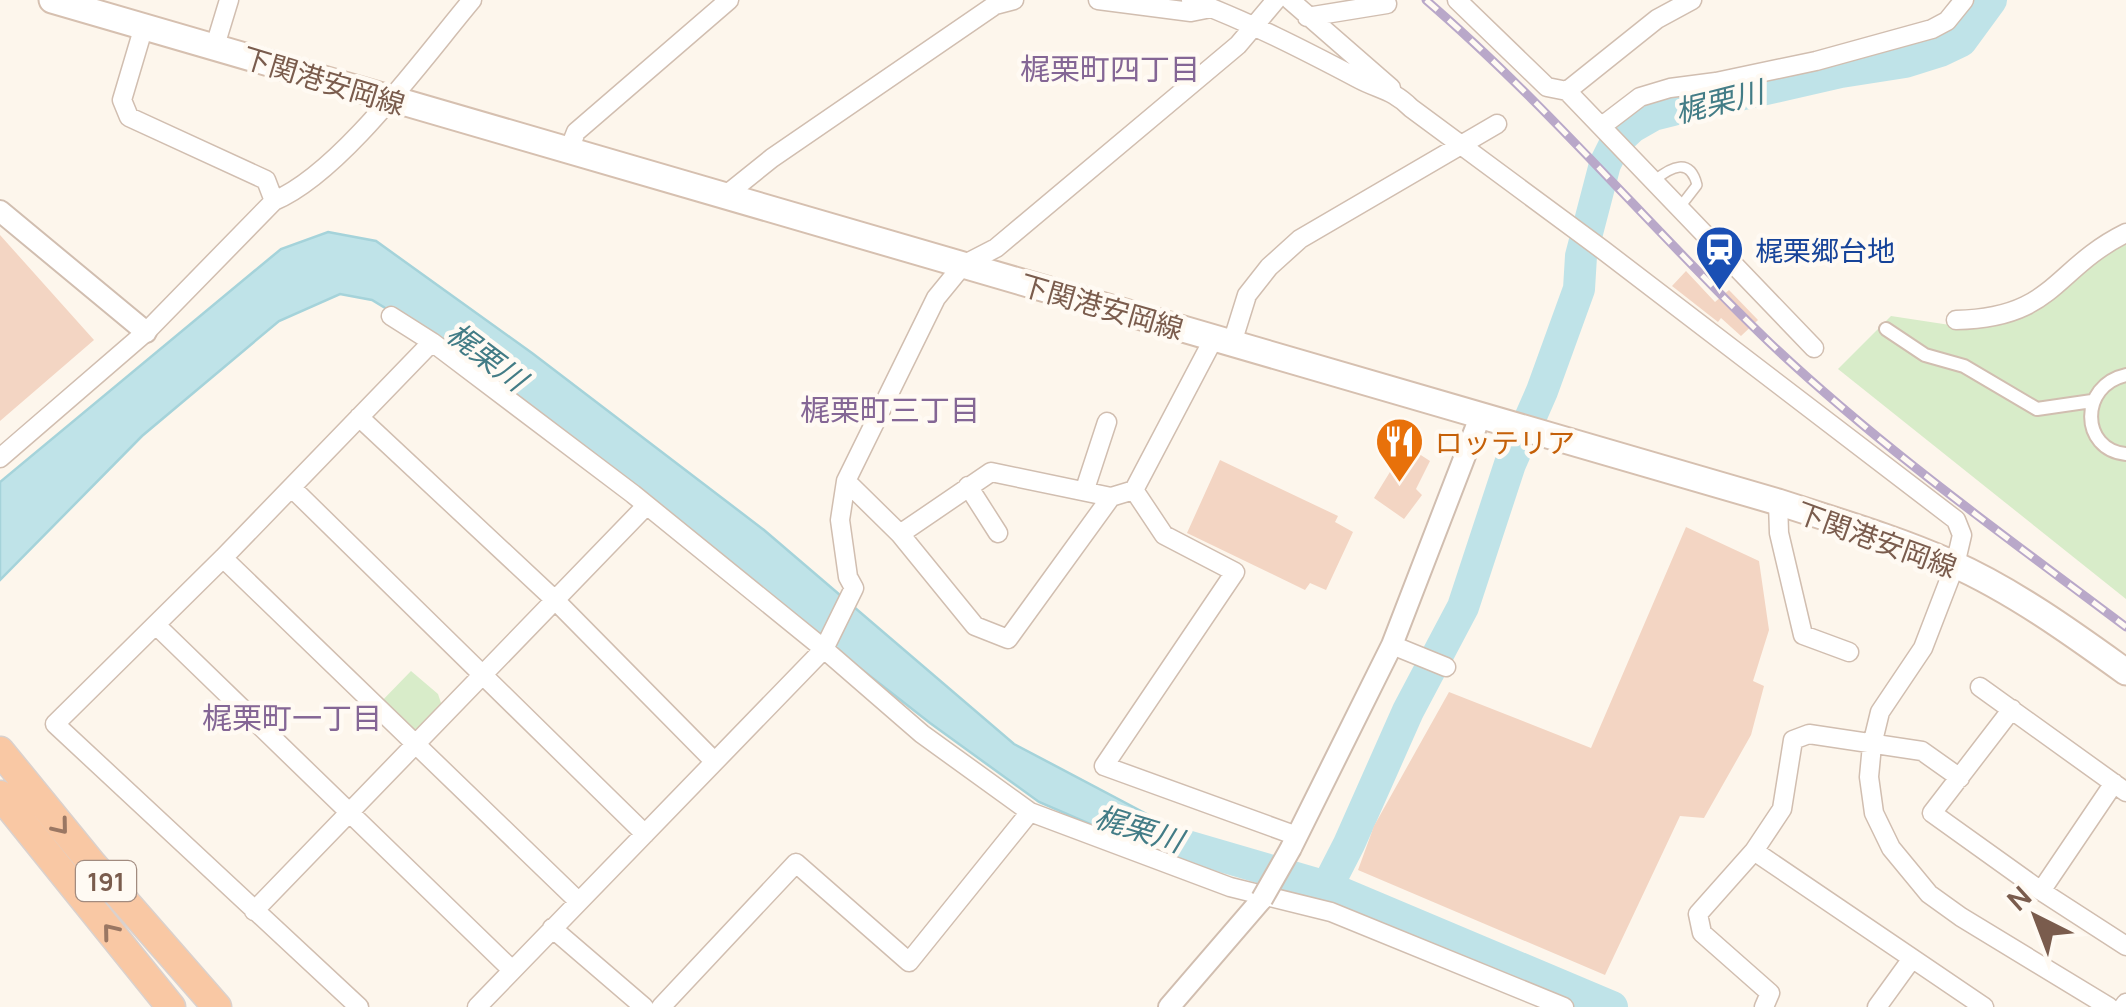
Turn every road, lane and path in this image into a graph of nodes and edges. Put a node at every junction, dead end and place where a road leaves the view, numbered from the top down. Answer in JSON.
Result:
{"nodes":[{"id":1,"x":52,"y":0,"type":"edge"},
{"id":2,"x":229,"y":0,"type":"edge"},
{"id":3,"x":472,"y":0,"type":"edge"},
{"id":4,"x":729,"y":0,"type":"edge"},
{"id":5,"x":1014,"y":0,"type":"edge"},
{"id":6,"x":1098,"y":0,"type":"edge"},
{"id":7,"x":1192,"y":0,"type":"edge"},
{"id":8,"x":1276,"y":0,"type":"edge"},
{"id":9,"x":1290,"y":0,"type":"edge"},
{"id":10,"x":1457,"y":0,"type":"edge"},
{"id":11,"x":1692,"y":0,"type":"edge"},
{"id":12,"x":1964,"y":0,"type":"edge"},
{"id":13,"x":1387,"y":4,"type":"dead end"},
{"id":14,"x":1211,"y":8,"type":"junction"},
{"id":15,"x":1307,"y":18,"type":"junction"},
{"id":16,"x":144,"y":26,"type":"junction"},
{"id":17,"x":1256,"y":26,"type":"junction"},
{"id":18,"x":215,"y":46,"type":"junction"},
{"id":19,"x":1568,"y":91,"type":"junction"},
{"id":20,"x":1394,"y":92,"type":"junction"},
{"id":21,"x":388,"y":100,"type":"junction"},
{"id":22,"x":1497,"y":124,"type":"dead end"},
{"id":23,"x":1604,"y":128,"type":"junction"},
{"id":24,"x":1461,"y":145,"type":"junction"},
{"id":25,"x":569,"y":150,"type":"junction"},
{"id":26,"x":1654,"y":181,"type":"junction"},
{"id":27,"x":726,"y":195,"type":"junction"},
{"id":28,"x":274,"y":201,"type":"junction"},
{"id":29,"x":1680,"y":207,"type":"junction"},
{"id":30,"x":0,"y":211,"type":"edge"},
{"id":31,"x":2126,"y":233,"type":"edge"},
{"id":32,"x":963,"y":266,"type":"junction"},
{"id":33,"x":390,"y":316,"type":"dead end"},
{"id":34,"x":1956,"y":320,"type":"dead end"},
{"id":35,"x":1886,"y":330,"type":"dead end"},
{"id":36,"x":146,"y":332,"type":"junction"},
{"id":37,"x":1223,"y":341,"type":"junction"},
{"id":38,"x":432,"y":342,"type":"junction"},
{"id":39,"x":1814,"y":348,"type":"dead end"},
{"id":40,"x":2126,"y":375,"type":"edge"},
{"id":41,"x":2092,"y":401,"type":"junction"},
{"id":42,"x":359,"y":417,"type":"junction"},
{"id":43,"x":1480,"y":418,"type":"junction"},
{"id":44,"x":1107,"y":422,"type":"dead end"},
{"id":45,"x":2126,"y":454,"type":"edge"},
{"id":46,"x":0,"y":458,"type":"edge"},
{"id":47,"x":846,"y":481,"type":"junction"},
{"id":48,"x":968,"y":486,"type":"junction"},
{"id":49,"x":292,"y":488,"type":"junction"},
{"id":50,"x":1086,"y":490,"type":"junction"},
{"id":51,"x":1134,"y":490,"type":"junction"},
{"id":52,"x":1112,"y":497,"type":"junction"},
{"id":53,"x":1778,"y":502,"type":"junction"},
{"id":54,"x":646,"y":507,"type":"junction"},
{"id":55,"x":998,"y":532,"type":"dead end"},
{"id":56,"x":900,"y":534,"type":"junction"},
{"id":57,"x":224,"y":558,"type":"junction"},
{"id":58,"x":1955,"y":565,"type":"junction"},
{"id":59,"x":556,"y":601,"type":"junction"},
{"id":60,"x":156,"y":626,"type":"junction"},
{"id":61,"x":1392,"y":645,"type":"junction"},
{"id":62,"x":824,"y":649,"type":"junction"},
{"id":63,"x":1848,"y":652,"type":"dead end"},
{"id":64,"x":1446,"y":667,"type":"dead end"},
{"id":65,"x":2126,"y":672,"type":"edge"},
{"id":66,"x":485,"y":675,"type":"junction"},
{"id":67,"x":1980,"y":687,"type":"dead end"},
{"id":68,"x":2012,"y":709,"type":"junction"},
{"id":69,"x":1872,"y":745,"type":"junction"},
{"id":70,"x":416,"y":746,"type":"junction"},
{"id":71,"x":0,"y":751,"type":"edge"},
{"id":72,"x":714,"y":761,"type":"junction"},
{"id":73,"x":1960,"y":778,"type":"junction"},
{"id":74,"x":2120,"y":787,"type":"edge"},
{"id":75,"x":0,"y":795,"type":"edge"},
{"id":76,"x":352,"y":811,"type":"junction"},
{"id":77,"x":1030,"y":812,"type":"junction"},
{"id":78,"x":645,"y":834,"type":"junction"},
{"id":79,"x":1294,"y":842,"type":"junction"},
{"id":80,"x":1754,"y":851,"type":"junction"},
{"id":81,"x":2041,"y":891,"type":"junction"},
{"id":82,"x":578,"y":901,"type":"junction"},
{"id":83,"x":254,"y":910,"type":"junction"},
{"id":84,"x":552,"y":928,"type":"junction"},
{"id":85,"x":2126,"y":946,"type":"edge"},
{"id":86,"x":1911,"y":960,"type":"junction"},
{"id":87,"x":512,"y":970,"type":"junction"},
{"id":88,"x":171,"y":1007,"type":"edge"},
{"id":89,"x":217,"y":1007,"type":"edge"},
{"id":90,"x":359,"y":1007,"type":"edge"},
{"id":91,"x":478,"y":1007,"type":"edge"},
{"id":92,"x":644,"y":1007,"type":"edge"},
{"id":93,"x":661,"y":1007,"type":"edge"},
{"id":94,"x":1169,"y":1007,"type":"edge"},
{"id":95,"x":1564,"y":1007,"type":"edge"},
{"id":96,"x":1764,"y":1007,"type":"edge"},
{"id":97,"x":1877,"y":1007,"type":"edge"},
{"id":98,"x":1984,"y":1007,"type":"edge"},
{"id":99,"x":2109,"y":1007,"type":"edge"}],
"edges":[{"from":1,"to":16,"type":"main road","name":"下関港安岡線"},
{"from":2,"to":18,"type":"street"},
{"from":3,"to":21,"type":"street"},
{"from":4,"to":25,"type":"street"},
{"from":5,"to":27,"type":"street"},
{"from":6,"to":14,"type":"street"},
{"from":7,"to":14,"type":"street"},
{"from":8,"to":17,"type":"street"},
{"from":9,"to":15,"type":"street"},
{"from":10,"to":19,"type":"street"},
{"from":11,"to":19,"type":"street"},
{"from":12,"to":23,"type":"street"},
{"from":13,"to":15,"type":"street"},
{"from":14,"to":17,"type":"street"},
{"from":15,"to":20,"type":"street"},
{"from":16,"to":18,"type":"main road","name":"下関港安岡線"},
{"from":16,"to":28,"type":"street"},
{"from":17,"to":20,"type":"street"},
{"from":17,"to":32,"type":"street"},
{"from":18,"to":21,"type":"main road","name":"下関港安岡線"},
{"from":19,"to":23,"type":"street"},
{"from":20,"to":24,"type":"street"},
{"from":21,"to":25,"type":"main road","name":"下関港安岡線"},
{"from":21,"to":28,"type":"street"},
{"from":22,"to":24,"type":"street"},
{"from":23,"to":26,"type":"street"},
{"from":24,"to":37,"type":"street"},
{"from":24,"to":58,"type":"street"},
{"from":25,"to":27,"type":"main road","name":"下関港安岡線"},
{"from":26,"to":29,"type":"street"},
{"from":26,"to":29,"type":"lane"},
{"from":27,"to":32,"type":"main road","name":"下関港安岡線"},
{"from":28,"to":36,"type":"street"},
{"from":29,"to":39,"type":"street"},
{"from":30,"to":36,"type":"street"},
{"from":31,"to":34,"type":"street"},
{"from":32,"to":37,"type":"main road","name":"下関港安岡線"},
{"from":32,"to":47,"type":"street"},
{"from":33,"to":38,"type":"street"},
{"from":35,"to":41,"type":"street"},
{"from":36,"to":46,"type":"street"},
{"from":37,"to":43,"type":"main road","name":"下関港安岡線"},
{"from":37,"to":51,"type":"street"},
{"from":38,"to":42,"type":"street"},
{"from":38,"to":54,"type":"street"},
{"from":40,"to":41,"type":"street"},
{"from":41,"to":45,"type":"street"},
{"from":42,"to":49,"type":"street"},
{"from":42,"to":59,"type":"street"},
{"from":43,"to":53,"type":"main road","name":"下関港安岡線"},
{"from":43,"to":61,"type":"street"},
{"from":44,"to":50,"type":"street"},
{"from":47,"to":56,"type":"street"},
{"from":47,"to":62,"type":"street"},
{"from":48,"to":50,"type":"street"},
{"from":48,"to":55,"type":"street"},
{"from":48,"to":56,"type":"street"},
{"from":49,"to":57,"type":"street"},
{"from":49,"to":66,"type":"street"},
{"from":50,"to":52,"type":"street"},
{"from":51,"to":52,"type":"street"},
{"from":51,"to":79,"type":"street"},
{"from":52,"to":56,"type":"street"},
{"from":53,"to":58,"type":"main road","name":"下関港安岡線"},
{"from":53,"to":63,"type":"street"},
{"from":54,"to":59,"type":"street"},
{"from":54,"to":62,"type":"street"},
{"from":57,"to":60,"type":"street"},
{"from":57,"to":70,"type":"street"},
{"from":58,"to":65,"type":"main road","name":"下関港安岡線"},
{"from":58,"to":69,"type":"street"},
{"from":59,"to":66,"type":"street"},
{"from":59,"to":72,"type":"street"},
{"from":60,"to":76,"type":"street"},
{"from":60,"to":83,"type":"street"},
{"from":61,"to":64,"type":"street"},
{"from":61,"to":79,"type":"street"},
{"from":62,"to":72,"type":"street"},
{"from":62,"to":77,"type":"street"},
{"from":66,"to":70,"type":"street"},
{"from":66,"to":78,"type":"street"},
{"from":67,"to":68,"type":"street"},
{"from":68,"to":73,"type":"street"},
{"from":68,"to":74,"type":"street"},
{"from":69,"to":73,"type":"street"},
{"from":69,"to":80,"type":"street"},
{"from":69,"to":99,"type":"street"},
{"from":70,"to":76,"type":"street"},
{"from":70,"to":82,"type":"street"},
{"from":71,"to":89,"type":"highway","number":"191","one_way":true},
{"from":72,"to":78,"type":"street"},
{"from":73,"to":81,"type":"street"},
{"from":74,"to":81,"type":"street"},
{"from":88,"to":75,"type":"highway","number":"191","one_way":true},
{"from":76,"to":83,"type":"street"},
{"from":76,"to":87,"type":"street"},
{"from":77,"to":93,"type":"street"},
{"from":77,"to":95,"type":"street"},
{"from":78,"to":82,"type":"street"},
{"from":79,"to":94,"type":"street","bridge":true},
{"from":80,"to":86,"type":"street"},
{"from":80,"to":96,"type":"street"},
{"from":81,"to":85,"type":"street"},
{"from":82,"to":84,"type":"street"},
{"from":83,"to":90,"type":"street"},
{"from":84,"to":87,"type":"street"},
{"from":84,"to":92,"type":"street"},
{"from":86,"to":97,"type":"street"},
{"from":86,"to":98,"type":"street"},
{"from":87,"to":91,"type":"street"}]}
